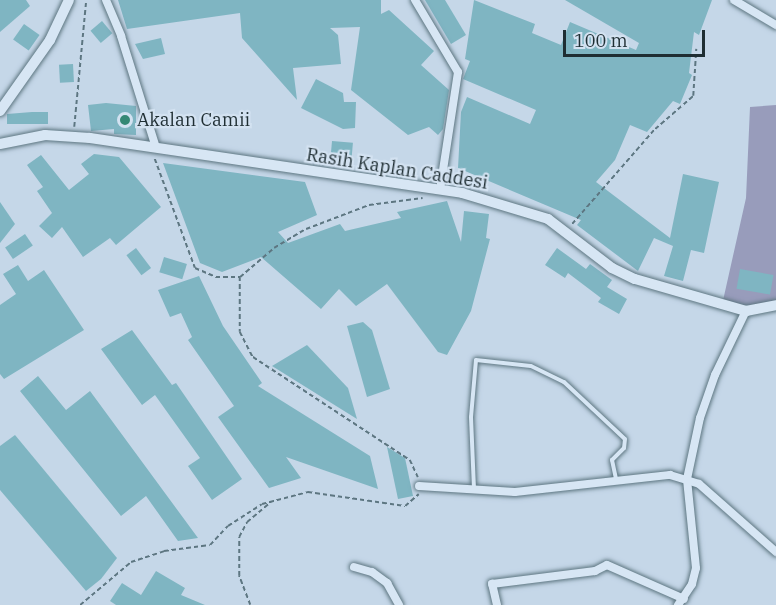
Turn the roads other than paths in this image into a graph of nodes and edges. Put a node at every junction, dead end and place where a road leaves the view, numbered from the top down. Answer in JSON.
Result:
{"nodes":[{"id":1,"x":69,"y":0,"type":"edge"},
{"id":2,"x":106,"y":0,"type":"edge"},
{"id":3,"x":415,"y":0,"type":"edge"},
{"id":4,"x":734,"y":0,"type":"edge"},
{"id":5,"x":776,"y":25,"type":"edge"},
{"id":6,"x":0,"y":111,"type":"edge"},
{"id":7,"x":0,"y":144,"type":"edge"},
{"id":8,"x":153,"y":148,"type":"junction"},
{"id":9,"x":440,"y":190,"type":"junction"},
{"id":10,"x":771,"y":306,"type":"edge"},
{"id":11,"x":746,"y":311,"type":"junction"},
{"id":12,"x":616,"y":479,"type":"junction"},
{"id":13,"x":687,"y":479,"type":"junction"},
{"id":14,"x":419,"y":486,"type":"road end"},
{"id":15,"x":475,"y":491,"type":"junction"},
{"id":16,"x":776,"y":552,"type":"edge"},
{"id":17,"x":354,"y":567,"type":"dead end"},
{"id":18,"x":681,"y":602,"type":"edge"},
{"id":19,"x":399,"y":605,"type":"edge"},
{"id":20,"x":497,"y":605,"type":"edge"}],
"edges":[{"from":1,"to":6,"type":"street"},
{"from":2,"to":8,"type":"street"},
{"from":3,"to":9,"type":"street"},
{"from":4,"to":5,"type":"street"},
{"from":7,"to":8,"type":"street","name":"Rasih Kaplan Caddesi"},
{"from":8,"to":9,"type":"street","name":"Rasih Kaplan Caddesi"},
{"from":9,"to":11,"type":"street","name":"Rasih Kaplan Caddesi"},
{"from":10,"to":11,"type":"street","name":"Rasih Kaplan Caddesi"},
{"from":11,"to":13,"type":"street"},
{"from":12,"to":13,"type":"street"},
{"from":12,"to":15,"type":"street"},
{"from":12,"to":15,"type":"lane"},
{"from":13,"to":16,"type":"street"},
{"from":13,"to":18,"type":"street"},
{"from":14,"to":15,"type":"street"},
{"from":17,"to":19,"type":"street"},
{"from":18,"to":20,"type":"street"}]}
